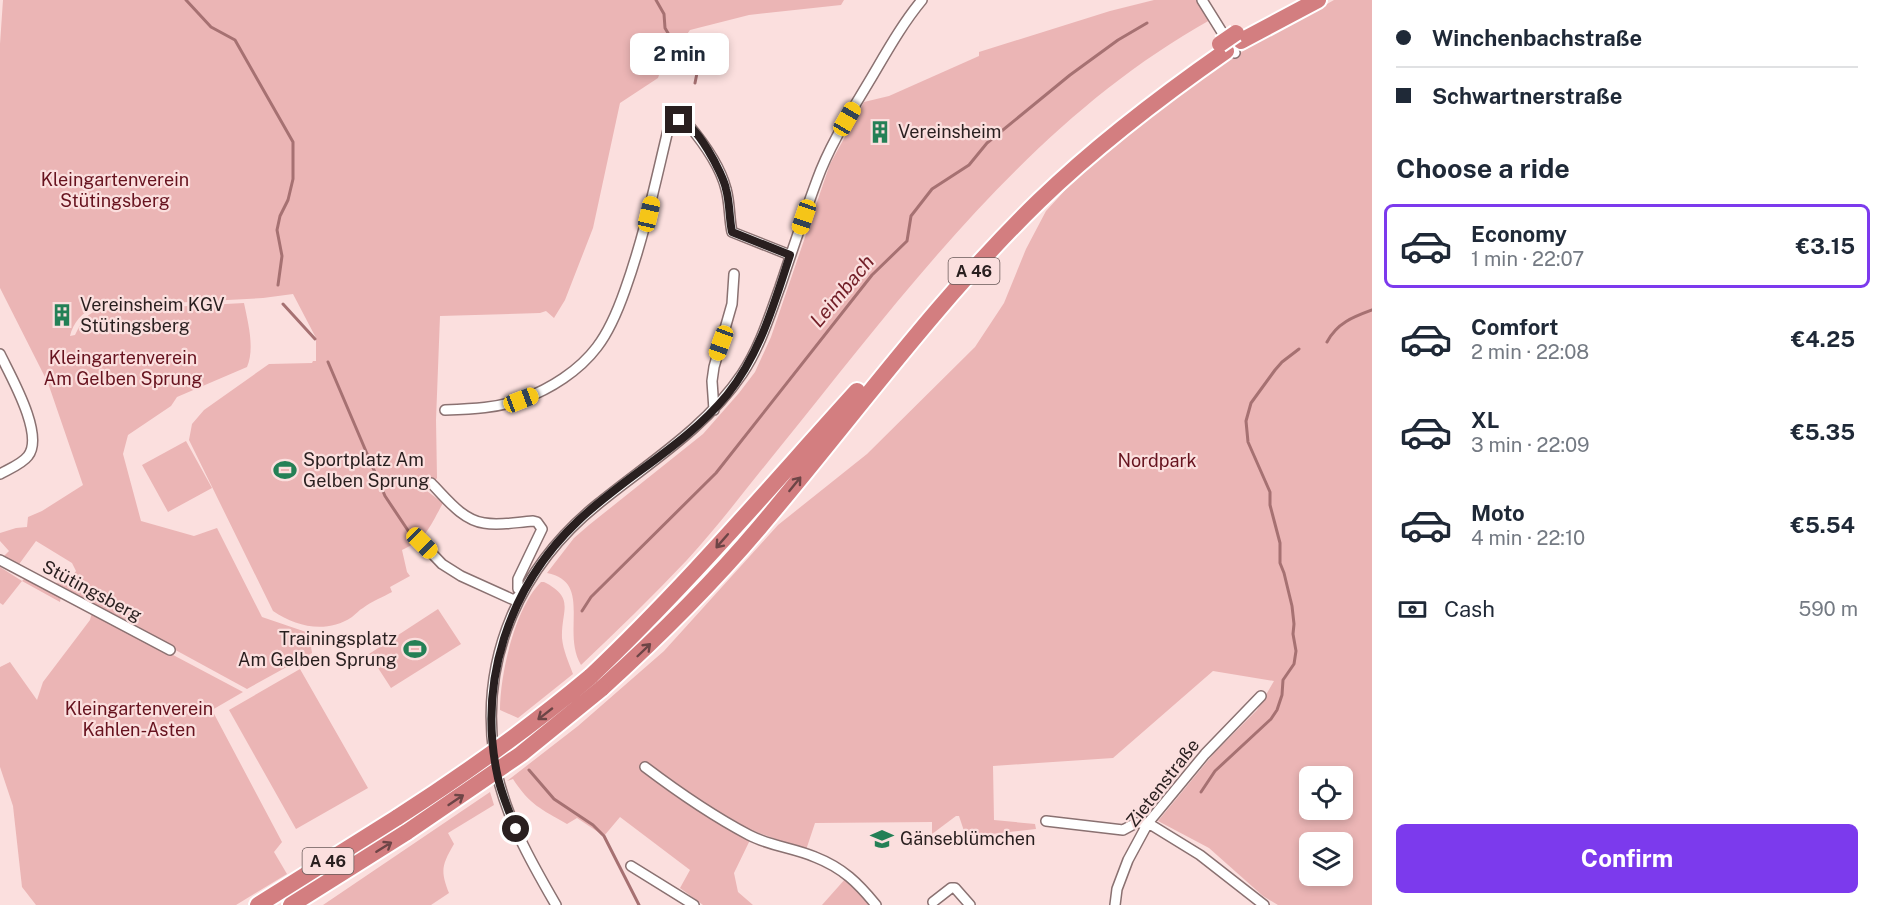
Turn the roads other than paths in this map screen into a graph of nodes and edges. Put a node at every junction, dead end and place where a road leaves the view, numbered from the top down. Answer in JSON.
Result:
{"nodes":[{"id":1,"x":922,"y":0,"type":"edge"},
{"id":2,"x":1202,"y":0,"type":"edge"},
{"id":3,"x":1294,"y":0,"type":"edge"},
{"id":4,"x":1318,"y":0,"type":"edge"},
{"id":5,"x":1232,"y":44,"type":"junction"},
{"id":6,"x":790,"y":255,"type":"junction"},
{"id":7,"x":734,"y":274,"type":"dead end"},
{"id":8,"x":0,"y":354,"type":"edge"},
{"id":9,"x":446,"y":410,"type":"dead end"},
{"id":10,"x":714,"y":410,"type":"junction"},
{"id":11,"x":0,"y":474,"type":"edge"},
{"id":12,"x":430,"y":483,"type":"dead end"},
{"id":13,"x":422,"y":543,"type":"dead end"},
{"id":14,"x":0,"y":560,"type":"edge"},
{"id":15,"x":523,"y":592,"type":"junction"},
{"id":16,"x":170,"y":650,"type":"dead end"},
{"id":17,"x":595,"y":683,"type":"junction"},
{"id":18,"x":1261,"y":696,"type":"dead end"},
{"id":19,"x":645,"y":767,"type":"dead end"},
{"id":20,"x":1046,"y":821,"type":"dead end"},
{"id":21,"x":1148,"y":823,"type":"junction"},
{"id":22,"x":631,"y":866,"type":"dead end"},
{"id":23,"x":933,"y":902,"type":"dead end"},
{"id":24,"x":258,"y":905,"type":"edge"},
{"id":25,"x":291,"y":905,"type":"edge"},
{"id":26,"x":556,"y":905,"type":"edge"},
{"id":27,"x":694,"y":905,"type":"edge"},
{"id":28,"x":876,"y":905,"type":"edge"},
{"id":29,"x":970,"y":905,"type":"edge"},
{"id":30,"x":1115,"y":905,"type":"edge"},
{"id":31,"x":1264,"y":905,"type":"edge"}],
"edges":[{"from":1,"to":6,"type":"street"},
{"from":2,"to":5,"type":"street"},
{"from":3,"to":5,"type":"highway","number":"A 46"},
{"from":4,"to":5,"type":"highway","number":"A 46"},
{"from":5,"to":17,"type":"highway","number":"A 46"},
{"from":6,"to":9,"type":"street"},
{"from":6,"to":10,"type":"street"},
{"from":7,"to":10,"type":"street"},
{"from":8,"to":11,"type":"street"},
{"from":10,"to":15,"type":"street"},
{"from":12,"to":15,"type":"street"},
{"from":13,"to":15,"type":"street"},
{"from":14,"to":16,"type":"street","name":"Stütingsberg"},
{"from":15,"to":26,"type":"street"},
{"from":17,"to":24,"type":"highway","number":"A 46","one_way":true,"bridge":true},
{"from":25,"to":17,"type":"highway","number":"A 46","one_way":true,"bridge":true},
{"from":18,"to":21,"type":"street","name":"Zietenstraße"},
{"from":19,"to":28,"type":"street"},
{"from":20,"to":21,"type":"street"},
{"from":21,"to":30,"type":"street","name":"Zietenstraße"},
{"from":21,"to":31,"type":"street"},
{"from":22,"to":27,"type":"street"},
{"from":23,"to":29,"type":"street"}]}
